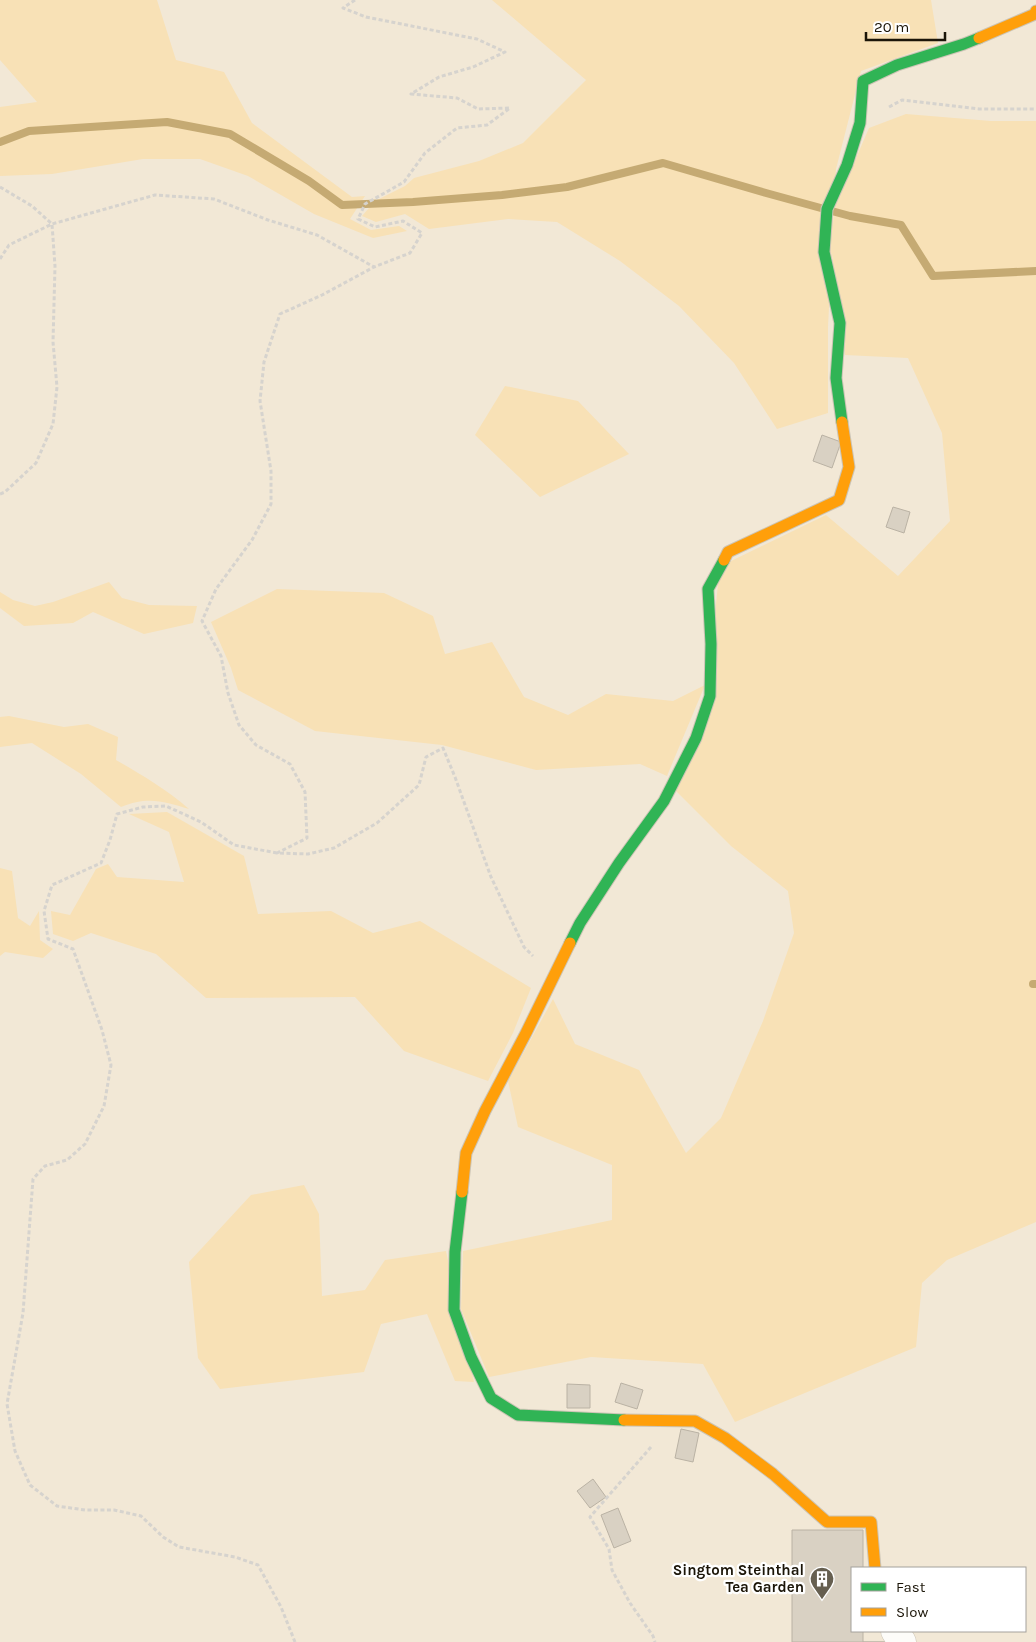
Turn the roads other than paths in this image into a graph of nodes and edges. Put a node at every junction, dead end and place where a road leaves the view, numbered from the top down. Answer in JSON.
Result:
{"nodes":[{"id":1,"x":1036,"y":11,"type":"edge"},
{"id":2,"x":875,"y":1567,"type":"edge"}],
"edges":[{"from":1,"to":2,"type":"street"}]}
